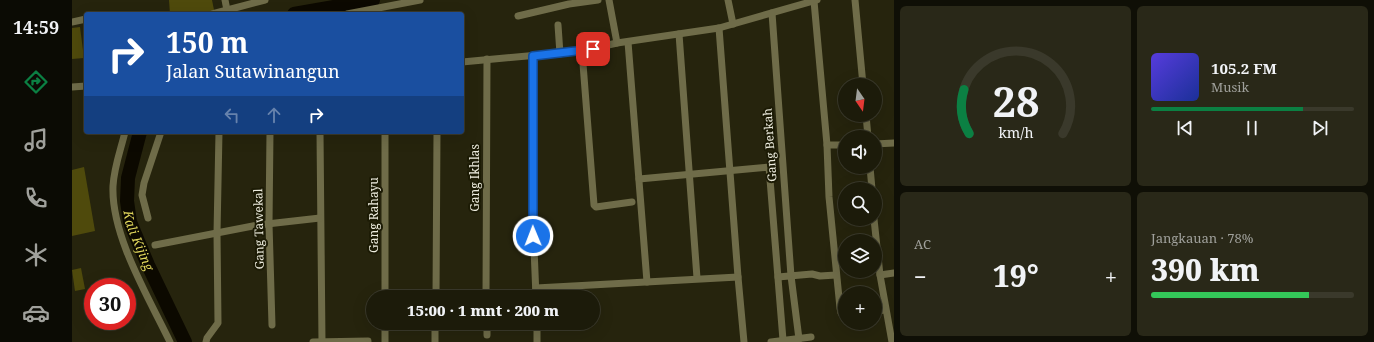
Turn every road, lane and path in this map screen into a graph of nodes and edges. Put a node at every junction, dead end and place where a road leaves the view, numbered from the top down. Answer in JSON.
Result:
{"nodes":[{"id":1,"x":225,"y":0,"type":"edge"},
{"id":2,"x":265,"y":0,"type":"edge"},
{"id":3,"x":420,"y":0,"type":"edge"},
{"id":4,"x":598,"y":0,"type":"edge"},
{"id":5,"x":609,"y":0,"type":"edge"},
{"id":6,"x":728,"y":0,"type":"edge"},
{"id":7,"x":816,"y":0,"type":"edge"},
{"id":8,"x":855,"y":0,"type":"edge"},
{"id":9,"x":227,"y":10,"type":"junction"},
{"id":10,"x":220,"y":12,"type":"edge"},
{"id":11,"x":360,"y":12,"type":"edge"},
{"id":12,"x":772,"y":13,"type":"junction"},
{"id":13,"x":518,"y":16,"type":"dead end"},
{"id":14,"x":84,"y":19,"type":"edge"},
{"id":15,"x":72,"y":22,"type":"edge"},
{"id":16,"x":733,"y":24,"type":"junction"},
{"id":17,"x":558,"y":25,"type":"dead end"},
{"id":18,"x":719,"y":28,"type":"junction"},
{"id":19,"x":680,"y":34,"type":"junction"},
{"id":20,"x":628,"y":42,"type":"junction"},
{"id":21,"x":617,"y":44,"type":"junction"},
{"id":22,"x":582,"y":51,"type":"junction"},
{"id":23,"x":560,"y":54,"type":"junction"},
{"id":24,"x":533,"y":56,"type":"junction"},
{"id":25,"x":487,"y":59,"type":"junction"},
{"id":26,"x":464,"y":62,"type":"edge"},
{"id":27,"x":862,"y":78,"type":"edge"},
{"id":28,"x":84,"y":86,"type":"edge"},
{"id":29,"x":72,"y":87,"type":"edge"},
{"id":30,"x":124,"y":134,"type":"edge"},
{"id":31,"x":160,"y":134,"type":"edge"},
{"id":32,"x":219,"y":134,"type":"edge"},
{"id":33,"x":270,"y":134,"type":"edge"},
{"id":34,"x":320,"y":134,"type":"edge"},
{"id":35,"x":385,"y":134,"type":"edge"},
{"id":36,"x":437,"y":134,"type":"edge"},
{"id":37,"x":894,"y":143,"type":"edge"},
{"id":38,"x":882,"y":144,"type":"edge"},
{"id":39,"x":827,"y":145,"type":"junction"},
{"id":40,"x":838,"y":145,"type":"edge"},
{"id":41,"x":729,"y":170,"type":"junction"},
{"id":42,"x":689,"y":174,"type":"junction"},
{"id":43,"x":639,"y":179,"type":"junction"},
{"id":44,"x":632,"y":202,"type":"dead end"},
{"id":45,"x":148,"y":218,"type":"dead end"},
{"id":46,"x":320,"y":218,"type":"junction"},
{"id":47,"x":269,"y":224,"type":"junction"},
{"id":48,"x":217,"y":234,"type":"junction"},
{"id":49,"x":155,"y":245,"type":"dead end"},
{"id":50,"x":894,"y":273,"type":"edge"},
{"id":51,"x":836,"y":275,"type":"junction"},
{"id":52,"x":882,"y":275,"type":"edge"},
{"id":53,"x":791,"y":276,"type":"junction"},
{"id":54,"x":738,"y":277,"type":"junction"},
{"id":55,"x":778,"y":277,"type":"junction"},
{"id":56,"x":697,"y":278,"type":"junction"},
{"id":57,"x":880,"y":278,"type":"edge"},
{"id":58,"x":648,"y":282,"type":"junction"},
{"id":59,"x":536,"y":288,"type":"joint"},
{"id":60,"x":385,"y":290,"type":"edge"},
{"id":61,"x":436,"y":290,"type":"edge"},
{"id":62,"x":486,"y":290,"type":"edge"},
{"id":63,"x":838,"y":292,"type":"edge"},
{"id":64,"x":882,"y":312,"type":"edge"},
{"id":65,"x":886,"y":312,"type":"junction"},
{"id":66,"x":894,"y":313,"type":"edge"},
{"id":67,"x":272,"y":325,"type":"dead end"},
{"id":68,"x":385,"y":330,"type":"edge"},
{"id":69,"x":435,"y":330,"type":"edge"},
{"id":70,"x":487,"y":330,"type":"edge"},
{"id":71,"x":537,"y":330,"type":"edge"},
{"id":72,"x":487,"y":335,"type":"dead end"},
{"id":73,"x":811,"y":337,"type":"dead end"},
{"id":74,"x":799,"y":339,"type":"junction"},
{"id":75,"x":206,"y":340,"type":"edge"},
{"id":76,"x":783,"y":340,"type":"junction"},
{"id":77,"x":368,"y":341,"type":"edge"},
{"id":78,"x":170,"y":342,"type":"edge"},
{"id":79,"x":313,"y":342,"type":"edge"},
{"id":80,"x":322,"y":342,"type":"edge"},
{"id":81,"x":385,"y":342,"type":"edge"},
{"id":82,"x":435,"y":342,"type":"edge"},
{"id":83,"x":538,"y":342,"type":"edge"},
{"id":84,"x":744,"y":342,"type":"edge"},
{"id":85,"x":771,"y":342,"type":"edge"},
{"id":86,"x":892,"y":342,"type":"edge"}],
"edges":[{"from":1,"to":9,"type":"street"},
{"from":2,"to":9,"type":"street"},
{"from":3,"to":11,"type":"street"},
{"from":4,"to":13,"type":"street"},
{"from":5,"to":21,"type":"street"},
{"from":6,"to":16,"type":"street"},
{"from":7,"to":12,"type":"street"},
{"from":7,"to":39,"type":"street"},
{"from":8,"to":27,"type":"street"},
{"from":9,"to":10,"type":"street"},
{"from":12,"to":16,"type":"street"},
{"from":12,"to":53,"type":"street","name":"Gang Berkah"},
{"from":14,"to":15,"type":"street"},
{"from":16,"to":18,"type":"street"},
{"from":17,"to":23,"type":"street"},
{"from":18,"to":19,"type":"street"},
{"from":18,"to":41,"type":"street"},
{"from":19,"to":20,"type":"street"},
{"from":19,"to":42,"type":"street"},
{"from":20,"to":21,"type":"street"},
{"from":20,"to":43,"type":"street"},
{"from":21,"to":22,"type":"street"},
{"from":22,"to":23,"type":"street"},
{"from":22,"to":44,"type":"street"},
{"from":23,"to":24,"type":"street"},
{"from":24,"to":25,"type":"street"},
{"from":24,"to":59,"type":"street"},
{"from":25,"to":26,"type":"street"},
{"from":25,"to":62,"type":"street","name":"Gang Ikhlas"},
{"from":28,"to":29,"type":"street"},
{"from":30,"to":78,"type":"street"},
{"from":31,"to":45,"type":"street"},
{"from":32,"to":48,"type":"street"},
{"from":33,"to":47,"type":"street","name":"Gang Tawekal"},
{"from":34,"to":46,"type":"street"},
{"from":35,"to":60,"type":"street","name":"Gang Rahayu"},
{"from":36,"to":61,"type":"street"},
{"from":37,"to":38,"type":"street"},
{"from":39,"to":40,"type":"street"},
{"from":39,"to":51,"type":"street"},
{"from":41,"to":42,"type":"street"},
{"from":41,"to":54,"type":"street"},
{"from":41,"to":55,"type":"street"},
{"from":42,"to":43,"type":"street"},
{"from":42,"to":56,"type":"street"},
{"from":43,"to":58,"type":"street"},
{"from":46,"to":47,"type":"street"},
{"from":46,"to":80,"type":"street"},
{"from":47,"to":48,"type":"street"},
{"from":47,"to":67,"type":"street","name":"Gang Tawekal"},
{"from":48,"to":49,"type":"street"},
{"from":48,"to":75,"type":"street"},
{"from":50,"to":52,"type":"street"},
{"from":51,"to":53,"type":"street"},
{"from":51,"to":63,"type":"street"},
{"from":53,"to":55,"type":"street"},
{"from":53,"to":74,"type":"street","name":"Gang Berkah"},
{"from":54,"to":56,"type":"street"},
{"from":54,"to":84,"type":"street"},
{"from":55,"to":76,"type":"street"},
{"from":56,"to":58,"type":"street"},
{"from":57,"to":65,"type":"street"},
{"from":58,"to":59,"type":"street"},
{"from":64,"to":65,"type":"street"},
{"from":65,"to":66,"type":"street"},
{"from":65,"to":86,"type":"street"},
{"from":68,"to":81,"type":"street"},
{"from":69,"to":82,"type":"street"},
{"from":70,"to":72,"type":"street"},
{"from":71,"to":83,"type":"street"},
{"from":73,"to":74,"type":"street"},
{"from":74,"to":76,"type":"street"},
{"from":76,"to":85,"type":"street"},
{"from":77,"to":80,"type":"street"},
{"from":79,"to":80,"type":"street"}]}
